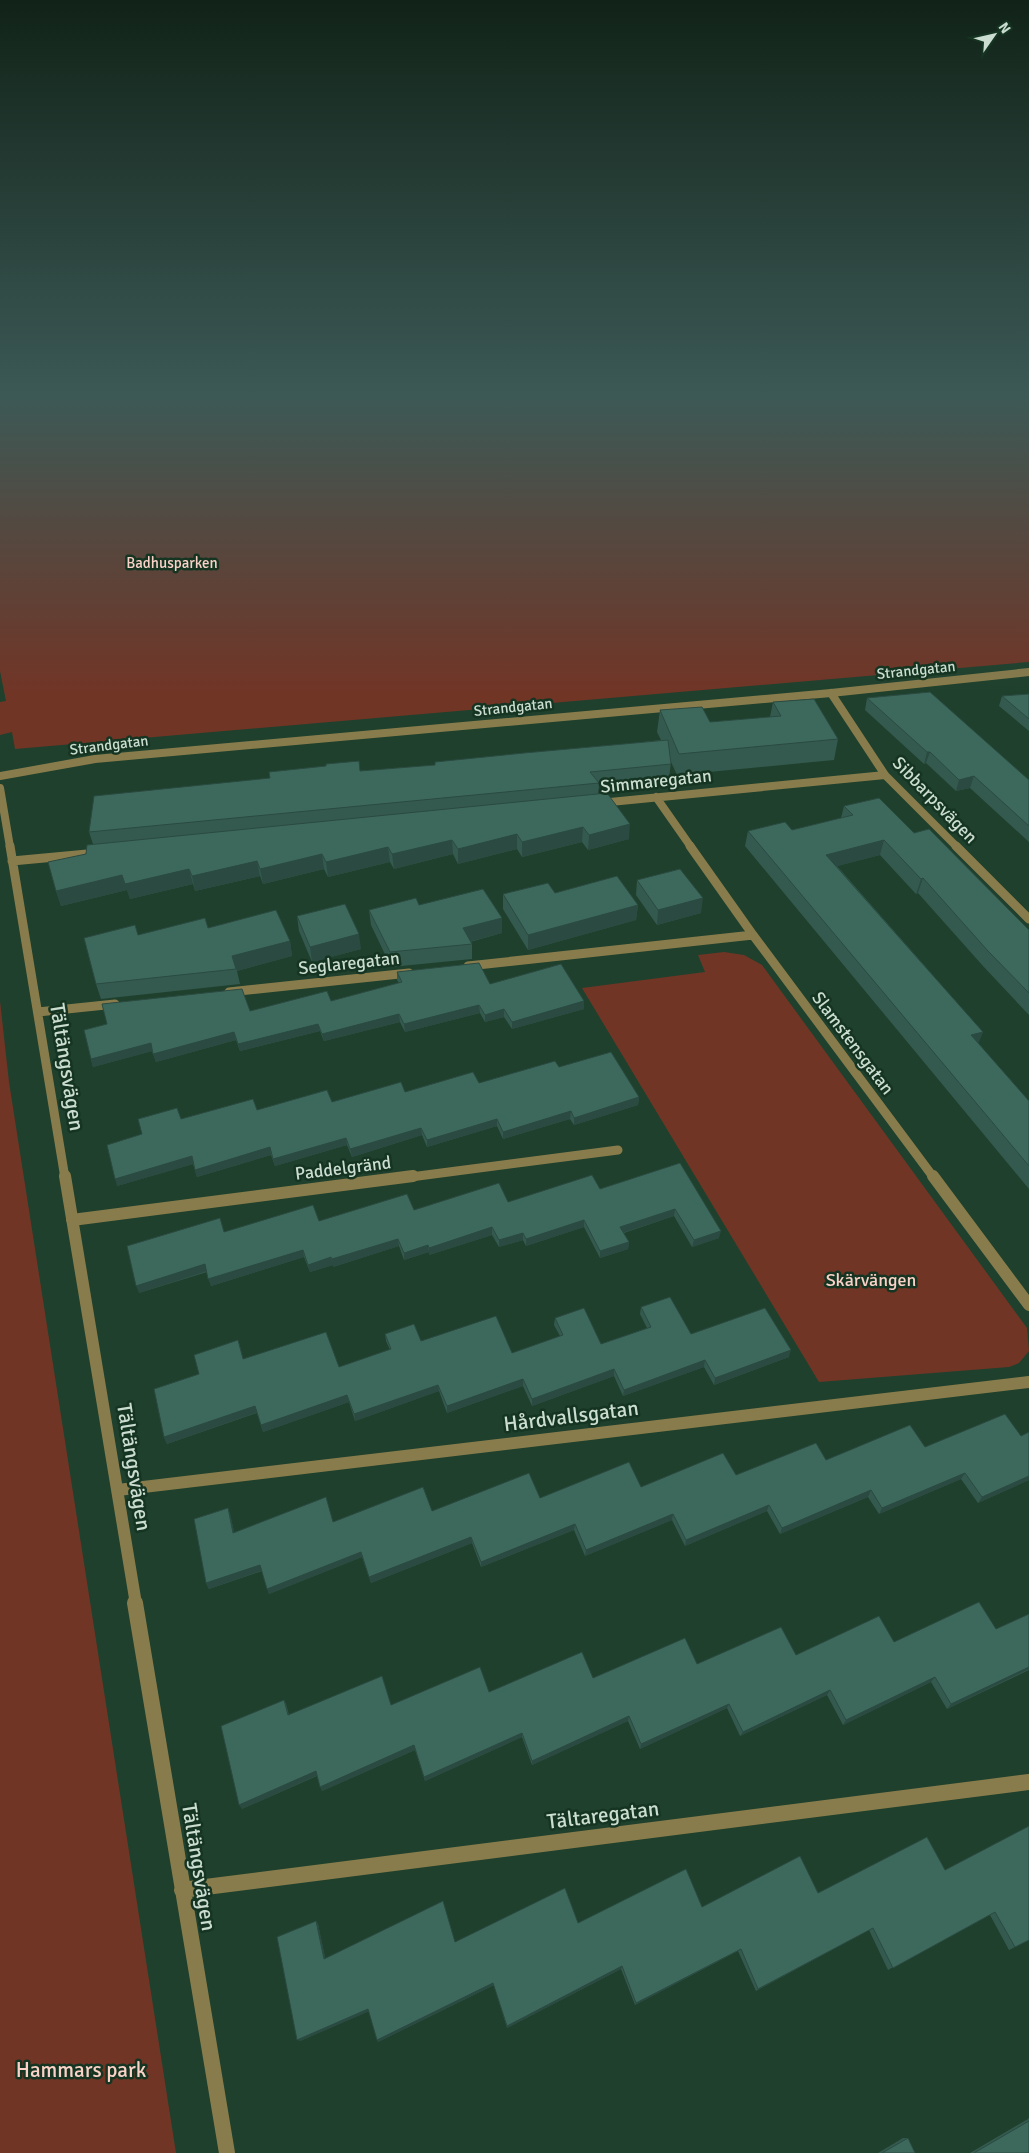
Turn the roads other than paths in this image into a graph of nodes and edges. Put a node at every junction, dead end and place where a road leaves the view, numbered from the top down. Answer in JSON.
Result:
{"nodes":[{"id":1,"x":1029,"y":672,"type":"edge"},
{"id":2,"x":831,"y":693,"type":"junction"},
{"id":3,"x":885,"y":775,"type":"junction"},
{"id":4,"x":0,"y":776,"type":"edge"},
{"id":5,"x":0,"y":788,"type":"edge"},
{"id":6,"x":656,"y":797,"type":"junction"},
{"id":7,"x":586,"y":804,"type":"edge"},
{"id":8,"x":111,"y":851,"type":"edge"},
{"id":9,"x":12,"y":861,"type":"junction"},
{"id":10,"x":1029,"y":919,"type":"edge"},
{"id":11,"x":752,"y":936,"type":"junction"},
{"id":12,"x":461,"y":967,"type":"edge"},
{"id":13,"x":421,"y":971,"type":"edge"},
{"id":14,"x":215,"y":993,"type":"edge"},
{"id":15,"x":126,"y":1003,"type":"edge"},
{"id":16,"x":38,"y":1012,"type":"junction"},
{"id":17,"x":618,"y":1150,"type":"dead end"},
{"id":18,"x":72,"y":1220,"type":"junction"},
{"id":19,"x":1029,"y":1305,"type":"edge"},
{"id":20,"x":1029,"y":1382,"type":"edge"},
{"id":21,"x":118,"y":1490,"type":"junction"},
{"id":22,"x":1029,"y":1782,"type":"edge"},
{"id":23,"x":182,"y":1890,"type":"junction"},
{"id":24,"x":227,"y":2153,"type":"edge"}],
"edges":[{"from":1,"to":2,"type":"street","name":"Strandgatan"},
{"from":2,"to":3,"type":"street","name":"Sibbarpsvägen"},
{"from":2,"to":4,"type":"street","name":"Strandgatan"},
{"from":3,"to":6,"type":"street","name":"Simmaregatan"},
{"from":3,"to":10,"type":"street","name":"Sibbarpsvägen"},
{"from":5,"to":9,"type":"street","name":"Tältängsvägen"},
{"from":6,"to":7,"type":"street","name":"Simmaregatan"},
{"from":6,"to":11,"type":"street","name":"Slamstensgatan"},
{"from":8,"to":9,"type":"street"},
{"from":9,"to":16,"type":"street","name":"Tältängsvägen"},
{"from":11,"to":12,"type":"street"},
{"from":11,"to":19,"type":"street","name":"Slamstensgatan"},
{"from":13,"to":14,"type":"street","name":"Seglaregatan"},
{"from":15,"to":16,"type":"street"},
{"from":16,"to":18,"type":"street","name":"Tältängsvägen"},
{"from":17,"to":18,"type":"street","name":"Paddelgränd"},
{"from":18,"to":21,"type":"street","name":"Tältängsvägen"},
{"from":20,"to":21,"type":"street","name":"Hårdvallsgatan"},
{"from":21,"to":23,"type":"street","name":"Tältängsvägen"},
{"from":22,"to":23,"type":"street","name":"Tältaregatan"},
{"from":23,"to":24,"type":"street","name":"Tältängsvägen"}]}
